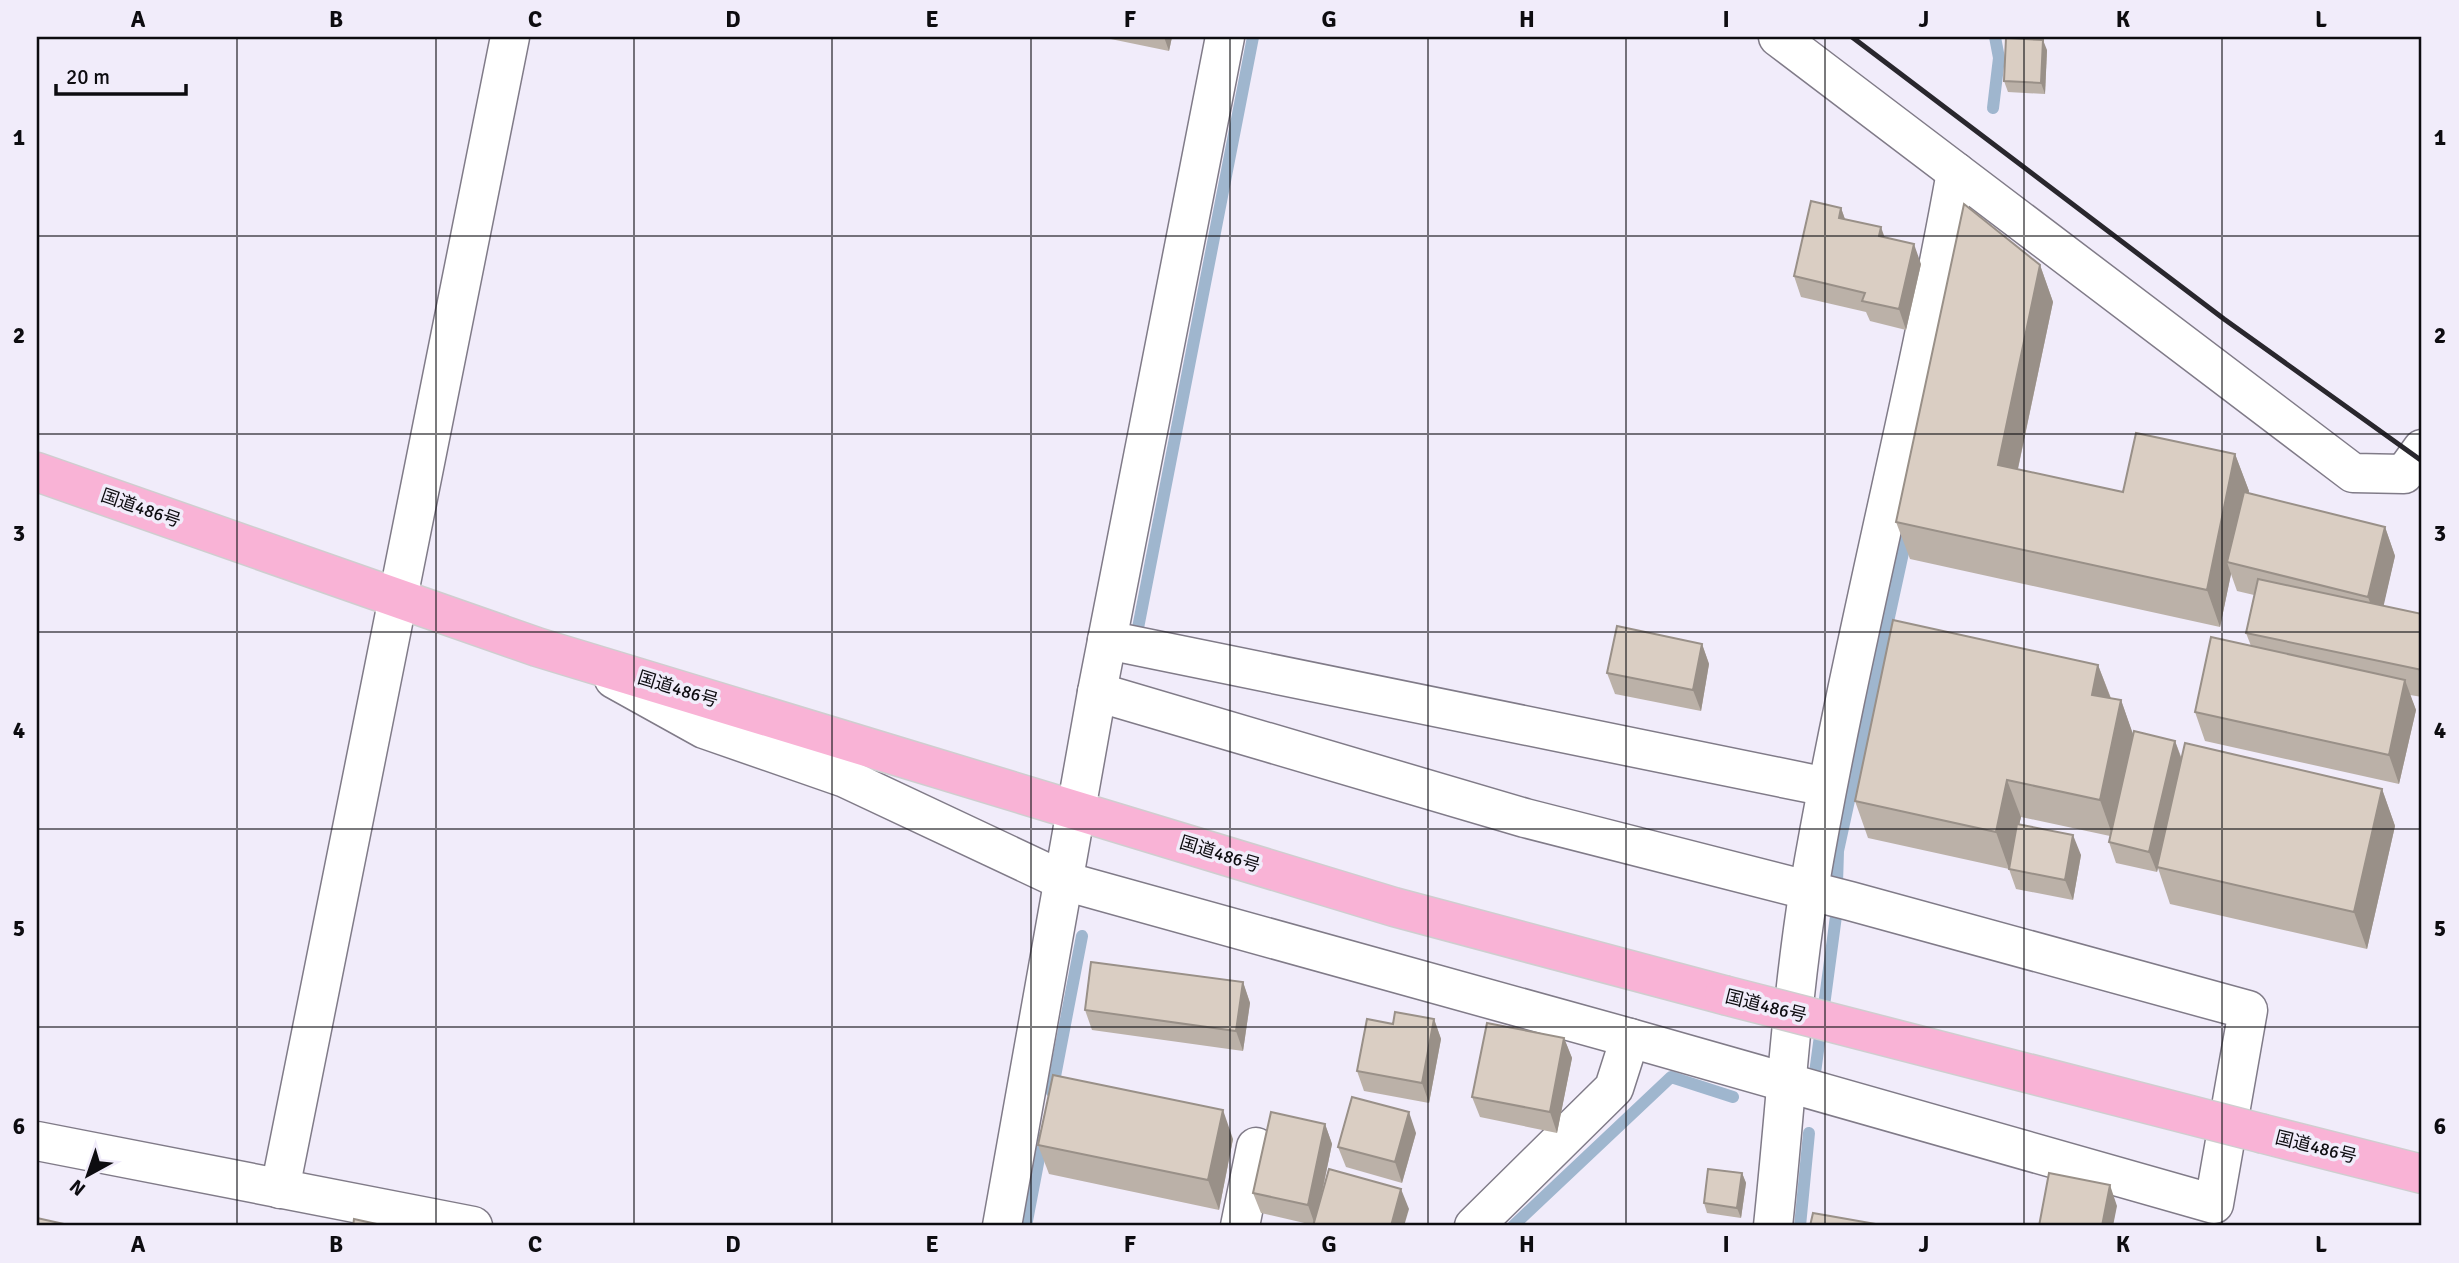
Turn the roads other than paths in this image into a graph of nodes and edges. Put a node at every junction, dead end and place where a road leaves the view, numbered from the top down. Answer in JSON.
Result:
{"nodes":[{"id":1,"x":510,"y":37,"type":"edge"},
{"id":2,"x":1225,"y":37,"type":"edge"},
{"id":3,"x":1778,"y":37,"type":"edge"},
{"id":4,"x":1956,"y":172,"type":"junction"},
{"id":5,"x":2422,"y":449,"type":"edge"},
{"id":6,"x":37,"y":472,"type":"edge"},
{"id":7,"x":397,"y":597,"type":"junction"},
{"id":8,"x":1107,"y":640,"type":"junction"},
{"id":9,"x":579,"y":660,"type":"junction"},
{"id":10,"x":1097,"y":692,"type":"junction"},
{"id":11,"x":1827,"y":787,"type":"junction"},
{"id":12,"x":1077,"y":810,"type":"junction"},
{"id":13,"x":1064,"y":881,"type":"junction"},
{"id":14,"x":1829,"y":896,"type":"junction"},
{"id":15,"x":1630,"y":1038,"type":"junction"},
{"id":16,"x":1788,"y":1084,"type":"junction"},
{"id":17,"x":37,"y":1141,"type":"edge"},
{"id":18,"x":1256,"y":1147,"type":"dead end"},
{"id":19,"x":2422,"y":1174,"type":"edge"},
{"id":20,"x":280,"y":1189,"type":"junction"},
{"id":21,"x":454,"y":1224,"type":"edge"},
{"id":22,"x":1002,"y":1226,"type":"edge"},
{"id":23,"x":1240,"y":1226,"type":"edge"},
{"id":24,"x":1474,"y":1226,"type":"edge"},
{"id":25,"x":1773,"y":1226,"type":"edge"}],
"edges":[{"from":1,"to":7,"type":"street"},
{"from":2,"to":8,"type":"street"},
{"from":3,"to":4,"type":"street"},
{"from":4,"to":5,"type":"street"},
{"from":4,"to":11,"type":"street"},
{"from":6,"to":7,"type":"highway","name":"国道486号"},
{"from":7,"to":9,"type":"highway","name":"国道486号"},
{"from":7,"to":20,"type":"street"},
{"from":8,"to":10,"type":"street"},
{"from":8,"to":11,"type":"street"},
{"from":9,"to":12,"type":"highway","name":"国道486号"},
{"from":9,"to":13,"type":"street"},
{"from":10,"to":12,"type":"street"},
{"from":10,"to":14,"type":"street"},
{"from":11,"to":14,"type":"street"},
{"from":12,"to":13,"type":"street"},
{"from":12,"to":19,"type":"highway","name":"国道486号","bridge":true},
{"from":13,"to":15,"type":"street"},
{"from":13,"to":22,"type":"street"},
{"from":14,"to":16,"type":"street"},
{"from":14,"to":16,"type":"street"},
{"from":15,"to":16,"type":"street"},
{"from":15,"to":24,"type":"street"},
{"from":16,"to":25,"type":"street"},
{"from":17,"to":20,"type":"street"},
{"from":18,"to":23,"type":"street"},
{"from":20,"to":21,"type":"street"}]}
